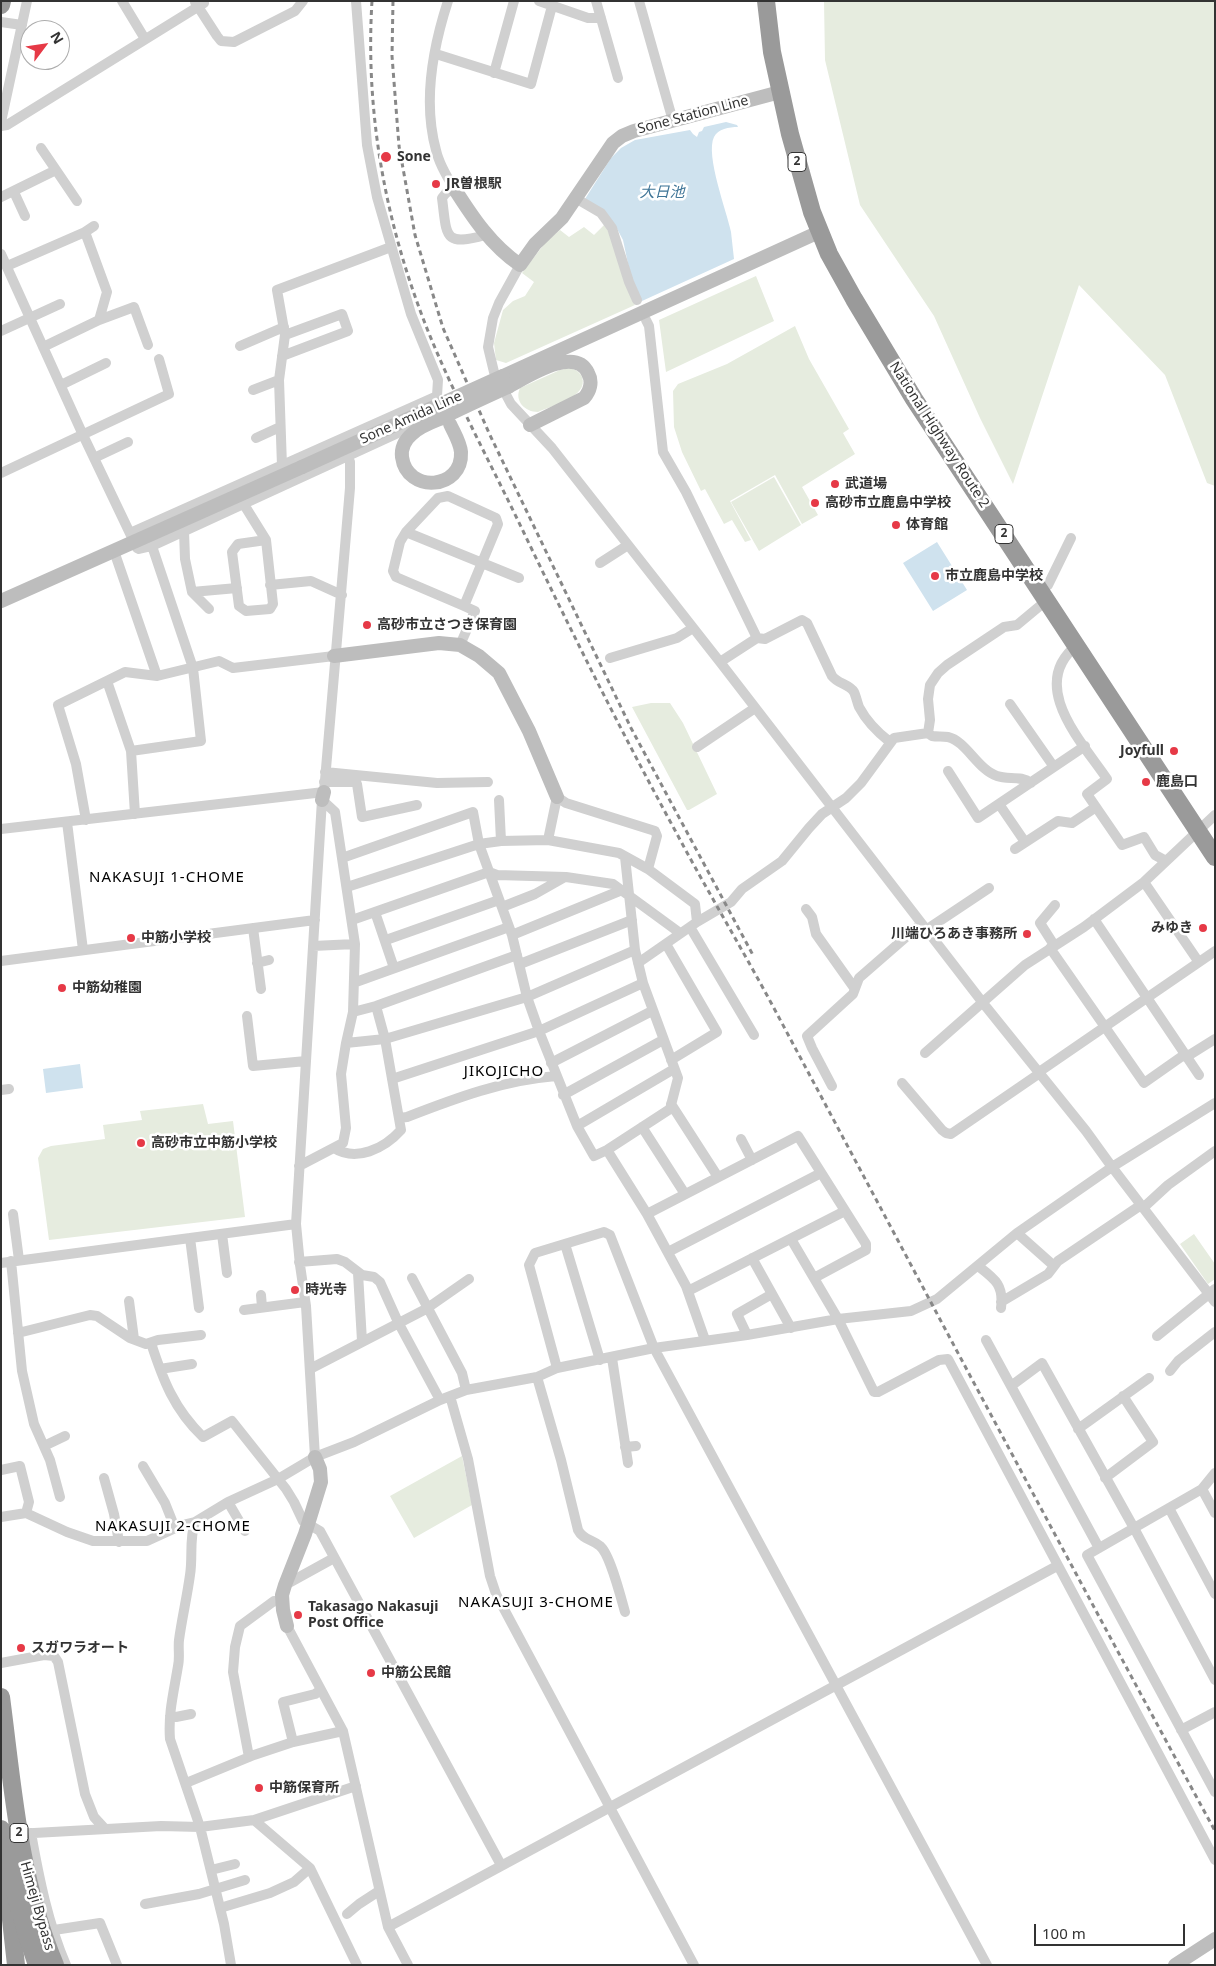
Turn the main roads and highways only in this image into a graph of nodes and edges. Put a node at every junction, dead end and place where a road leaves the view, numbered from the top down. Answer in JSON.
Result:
{"nodes":[{"id":1,"x":766,"y":1,"type":"edge"},
{"id":2,"x":780,"y":92,"type":"junction"},
{"id":3,"x":454,"y":188,"type":"road end"},
{"id":4,"x":819,"y":232,"type":"junction"},
{"id":5,"x":505,"y":381,"type":"junction"},
{"id":6,"x":437,"y":396,"type":"road end"},
{"id":7,"x":530,"y":425,"type":"road end"},
{"id":8,"x":1,"y":601,"type":"edge"},
{"id":9,"x":334,"y":656,"type":"road end"},
{"id":10,"x":557,"y":797,"type":"road end"},
{"id":11,"x":1215,"y":857,"type":"edge"},
{"id":12,"x":315,"y":1457,"type":"road end"},
{"id":13,"x":287,"y":1626,"type":"road end"},
{"id":14,"x":1,"y":1697,"type":"edge"},
{"id":15,"x":1,"y":1736,"type":"edge"},
{"id":16,"x":12,"y":1832,"type":"edge"},
{"id":17,"x":5,"y":1900,"type":"edge"},
{"id":18,"x":1215,"y":1940,"type":"edge"},
{"id":19,"x":16,"y":1965,"type":"edge"},
{"id":20,"x":31,"y":1965,"type":"edge"},
{"id":21,"x":36,"y":1965,"type":"edge"},
{"id":22,"x":55,"y":1965,"type":"edge"},
{"id":23,"x":1174,"y":1965,"type":"edge"}],
"edges":[{"from":1,"to":2,"type":"highway","name":"National Highway Route 2","number":"2"},
{"from":2,"to":3,"type":"main road","name":"Sone Station Line"},
{"from":2,"to":4,"type":"highway","name":"National Highway Route 2","number":"2"},
{"from":4,"to":5,"type":"main road","name":"Sone Amida Line"},
{"from":4,"to":11,"type":"highway","name":"National Highway Route 2","number":"2"},
{"from":5,"to":6,"type":"main road","bridge":true},
{"from":5,"to":7,"type":"main road"},
{"from":5,"to":8,"type":"main road","name":"Sone Amida Line","bridge":true},
{"from":9,"to":10,"type":"main road"},
{"from":12,"to":13,"type":"main road"},
{"from":14,"to":22,"type":"highway","name":"Himeji Bypass","number":"2","bridge":true},
{"from":15,"to":16,"type":"highway"},
{"from":16,"to":17,"type":"highway"},
{"from":16,"to":20,"type":"highway"},
{"from":16,"to":21,"type":"highway","name":"Himeji Bypass","number":"2","bridge":true},
{"from":17,"to":19,"type":"highway"},
{"from":18,"to":23,"type":"main road"}]}
